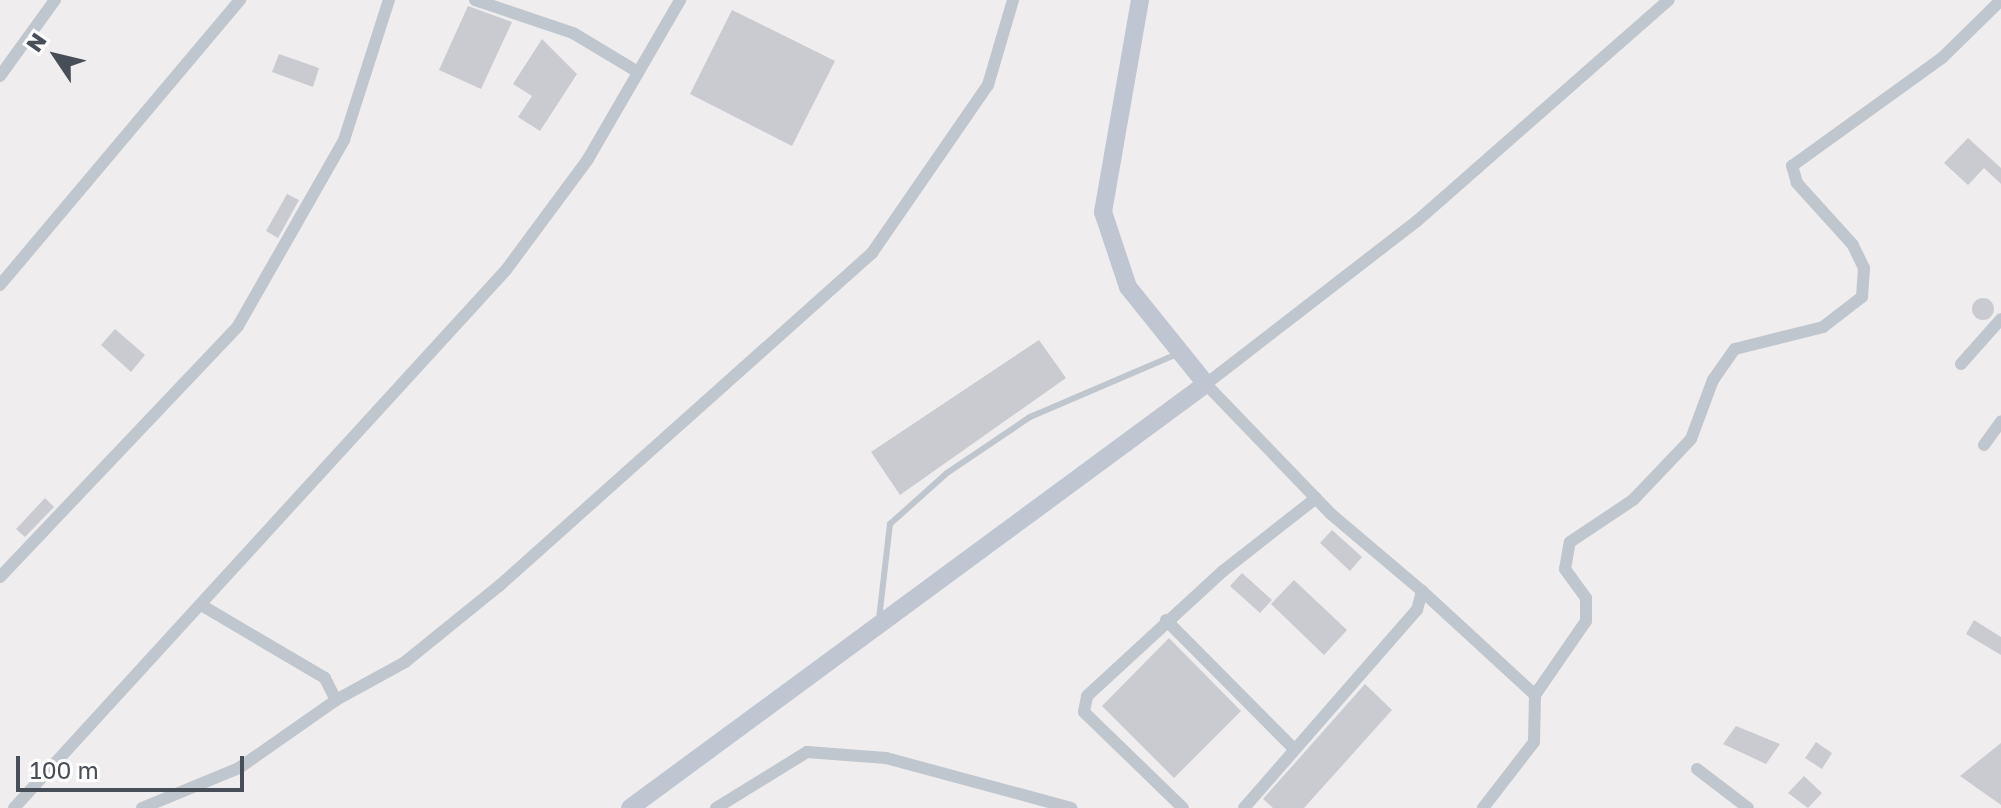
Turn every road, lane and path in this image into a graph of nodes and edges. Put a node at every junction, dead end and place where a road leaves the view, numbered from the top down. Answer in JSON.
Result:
{"nodes":[{"id":1,"x":55,"y":0,"type":"edge"},
{"id":2,"x":240,"y":0,"type":"edge"},
{"id":3,"x":389,"y":0,"type":"edge"},
{"id":4,"x":475,"y":0,"type":"edge"},
{"id":5,"x":680,"y":0,"type":"edge"},
{"id":6,"x":1013,"y":0,"type":"edge"},
{"id":7,"x":1140,"y":0,"type":"edge"},
{"id":8,"x":1669,"y":0,"type":"edge"},
{"id":9,"x":2001,"y":0,"type":"edge"},
{"id":10,"x":638,"y":72,"type":"junction"},
{"id":11,"x":0,"y":76,"type":"edge"},
{"id":12,"x":0,"y":285,"type":"edge"},
{"id":13,"x":2001,"y":319,"type":"edge"},
{"id":14,"x":1179,"y":353,"type":"junction"},
{"id":15,"x":1961,"y":364,"type":"dead end"},
{"id":16,"x":1206,"y":384,"type":"junction"},
{"id":17,"x":2001,"y":422,"type":"edge"},
{"id":18,"x":1984,"y":445,"type":"dead end"},
{"id":19,"x":1316,"y":498,"type":"junction"},
{"id":20,"x":0,"y":577,"type":"edge"},
{"id":21,"x":1422,"y":591,"type":"junction"},
{"id":22,"x":203,"y":606,"type":"junction"},
{"id":23,"x":1166,"y":620,"type":"junction"},
{"id":24,"x":879,"y":626,"type":"junction"},
{"id":25,"x":1535,"y":695,"type":"junction"},
{"id":26,"x":336,"y":700,"type":"junction"},
{"id":27,"x":1294,"y":749,"type":"junction"},
{"id":28,"x":1697,"y":769,"type":"dead end"},
{"id":29,"x":14,"y":808,"type":"edge"},
{"id":30,"x":142,"y":808,"type":"edge"},
{"id":31,"x":630,"y":808,"type":"edge"},
{"id":32,"x":716,"y":808,"type":"edge"},
{"id":33,"x":1071,"y":808,"type":"edge"},
{"id":34,"x":1183,"y":808,"type":"edge"},
{"id":35,"x":1244,"y":808,"type":"edge"},
{"id":36,"x":1483,"y":808,"type":"edge"},
{"id":37,"x":1748,"y":808,"type":"edge"}],
"edges":[{"from":1,"to":11,"type":"street"},
{"from":2,"to":12,"type":"street"},
{"from":3,"to":20,"type":"street"},
{"from":4,"to":10,"type":"street"},
{"from":5,"to":10,"type":"street"},
{"from":6,"to":26,"type":"street"},
{"from":7,"to":14,"type":"street"},
{"from":8,"to":16,"type":"street"},
{"from":9,"to":25,"type":"street"},
{"from":10,"to":22,"type":"street"},
{"from":13,"to":15,"type":"street"},
{"from":14,"to":16,"type":"street"},
{"from":14,"to":24,"type":"lane"},
{"from":16,"to":19,"type":"street"},
{"from":16,"to":24,"type":"street"},
{"from":17,"to":18,"type":"street"},
{"from":19,"to":21,"type":"street"},
{"from":19,"to":23,"type":"street"},
{"from":21,"to":25,"type":"street"},
{"from":21,"to":27,"type":"street"},
{"from":22,"to":26,"type":"street"},
{"from":22,"to":29,"type":"street"},
{"from":23,"to":27,"type":"street"},
{"from":23,"to":34,"type":"street"},
{"from":24,"to":31,"type":"street"},
{"from":25,"to":36,"type":"street"},
{"from":26,"to":30,"type":"street"},
{"from":27,"to":35,"type":"street"},
{"from":28,"to":37,"type":"street"},
{"from":32,"to":33,"type":"street"}]}
